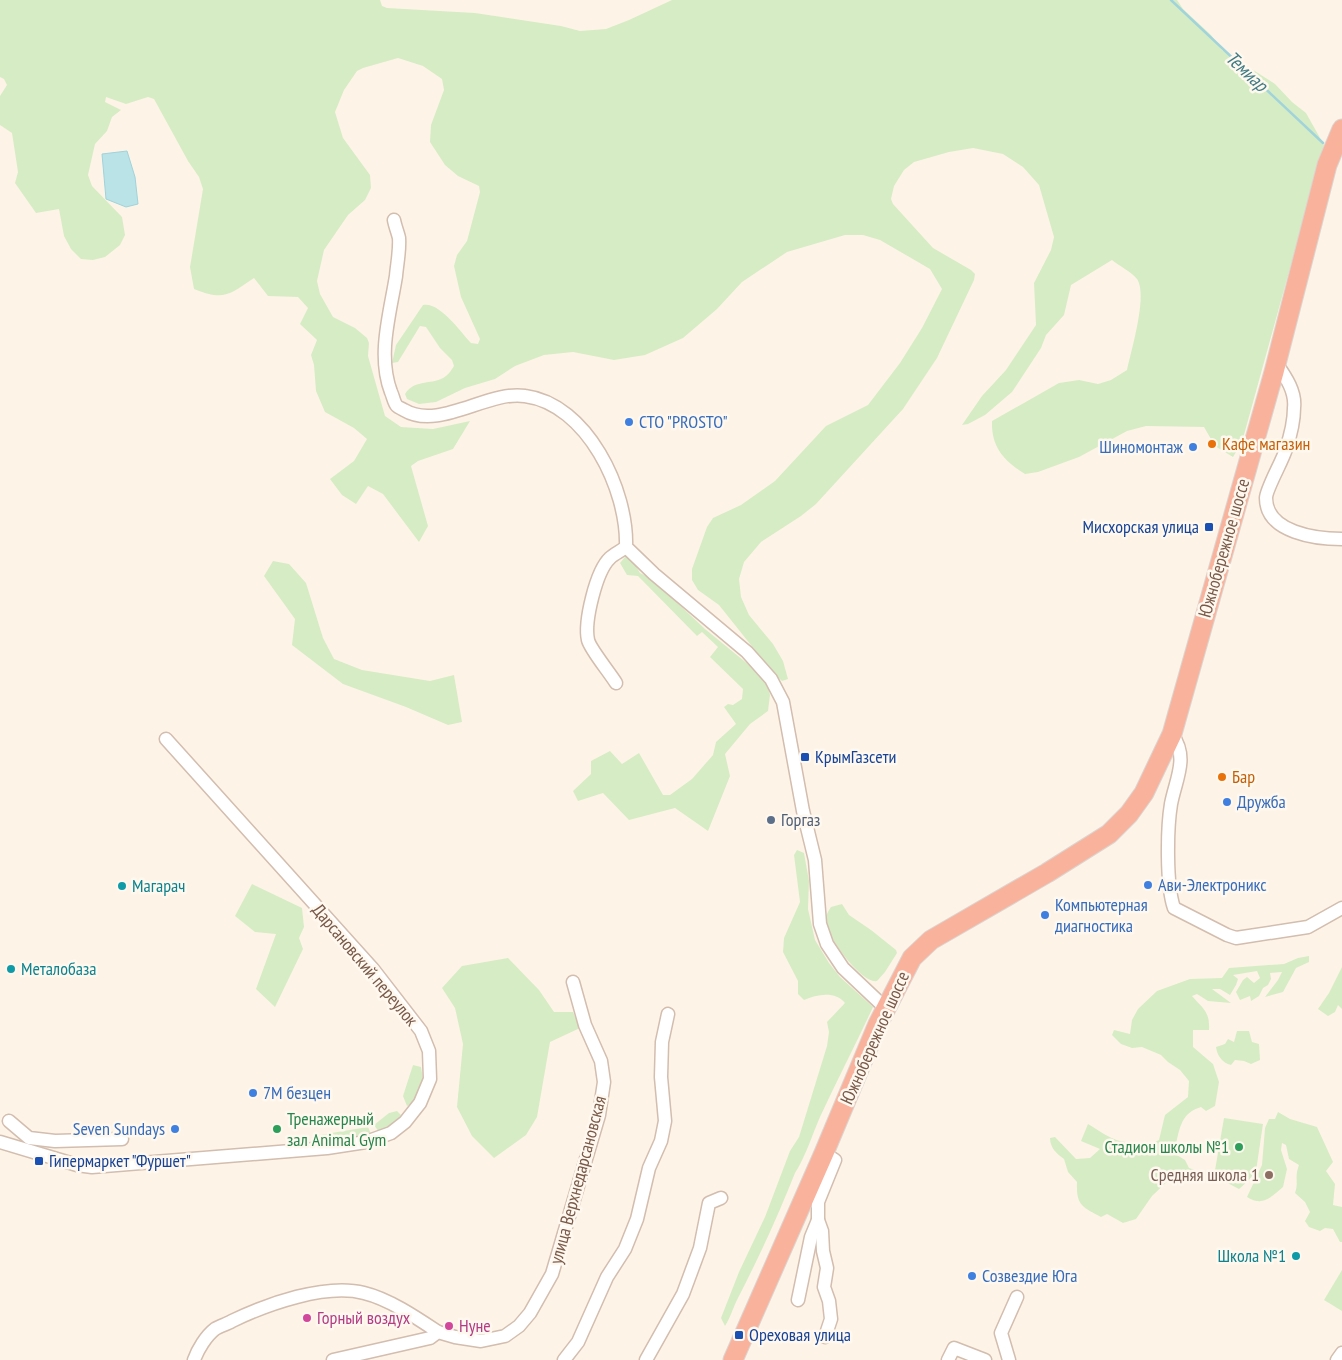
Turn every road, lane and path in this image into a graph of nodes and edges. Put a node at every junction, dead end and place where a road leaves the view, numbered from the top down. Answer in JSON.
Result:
{"nodes":[{"id":1,"x":1341,"y":126,"type":"edge"},
{"id":2,"x":394,"y":220,"type":"dead end"},
{"id":3,"x":1272,"y":361,"type":"junction"},
{"id":4,"x":1342,"y":539,"type":"edge"},
{"id":5,"x":626,"y":547,"type":"junction"},
{"id":6,"x":616,"y":683,"type":"dead end"},
{"id":7,"x":1169,"y":732,"type":"junction"},
{"id":8,"x":166,"y":739,"type":"dead end"},
{"id":9,"x":1342,"y":908,"type":"edge"},
{"id":10,"x":573,"y":982,"type":"dead end"},
{"id":11,"x":878,"y":1006,"type":"junction"},
{"id":12,"x":668,"y":1014,"type":"dead end"},
{"id":13,"x":9,"y":1121,"type":"dead end"},
{"id":14,"x":122,"y":1139,"type":"dead end"},
{"id":15,"x":0,"y":1142,"type":"edge"},
{"id":16,"x":824,"y":1153,"type":"junction"},
{"id":17,"x":721,"y":1198,"type":"dead end"},
{"id":18,"x":818,"y":1220,"type":"junction"},
{"id":19,"x":1017,"y":1297,"type":"dead end"},
{"id":20,"x":798,"y":1300,"type":"dead end"},
{"id":21,"x":438,"y":1332,"type":"junction"},
{"id":22,"x":826,"y":1337,"type":"dead end"},
{"id":23,"x":1342,"y":1353,"type":"edge"},
{"id":24,"x":194,"y":1360,"type":"edge"},
{"id":25,"x":334,"y":1360,"type":"edge"},
{"id":26,"x":564,"y":1360,"type":"edge"},
{"id":27,"x":646,"y":1360,"type":"edge"},
{"id":28,"x":728,"y":1360,"type":"edge"},
{"id":29,"x":734,"y":1360,"type":"edge"},
{"id":30,"x":948,"y":1360,"type":"edge"},
{"id":31,"x":985,"y":1360,"type":"edge"},
{"id":32,"x":1009,"y":1360,"type":"edge"},
{"id":33,"x":1337,"y":1360,"type":"edge"}],
"edges":[{"from":1,"to":3,"type":"highway","name":"Южнобережное шоссе"},
{"from":2,"to":5,"type":"street"},
{"from":3,"to":4,"type":"street"},
{"from":3,"to":7,"type":"highway","name":"Южнобережное шоссе"},
{"from":5,"to":6,"type":"street"},
{"from":5,"to":11,"type":"street"},
{"from":7,"to":9,"type":"street"},
{"from":7,"to":11,"type":"highway","name":"Южнобережное шоссе"},
{"from":7,"to":16,"type":"highway","name":"Южнобережное шоссе"},
{"from":8,"to":15,"type":"street","name":"Дарсановский переулок"},
{"from":10,"to":21,"type":"street","name":"улица Верхнедарсановская"},
{"from":11,"to":28,"type":"highway","name":"Южнобережное шоссе"},
{"from":12,"to":26,"type":"street"},
{"from":13,"to":14,"type":"street"},
{"from":16,"to":18,"type":"street"},
{"from":16,"to":29,"type":"highway","name":"Южнобережное шоссе"},
{"from":17,"to":27,"type":"street"},
{"from":18,"to":20,"type":"street"},
{"from":18,"to":22,"type":"street"},
{"from":19,"to":32,"type":"street"},
{"from":21,"to":24,"type":"street"},
{"from":21,"to":25,"type":"street"},
{"from":23,"to":33,"type":"street"},
{"from":30,"to":31,"type":"street"}]}
